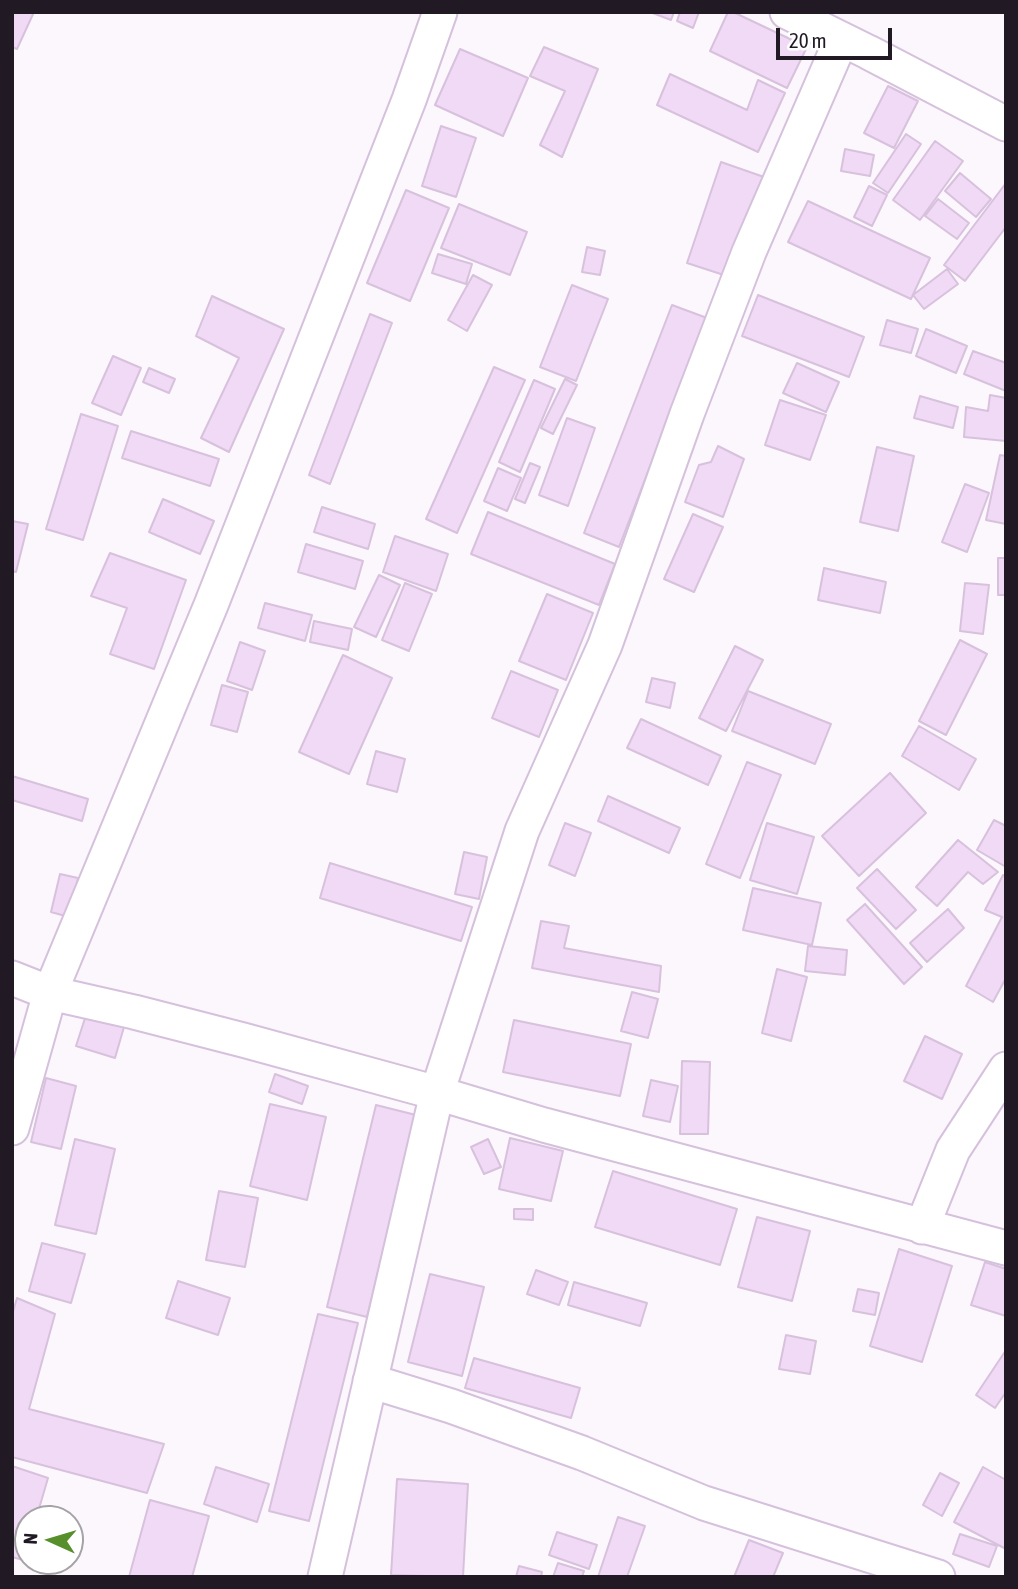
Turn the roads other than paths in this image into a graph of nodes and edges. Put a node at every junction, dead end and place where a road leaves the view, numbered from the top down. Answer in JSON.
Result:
{"nodes":[{"id":1,"x":440,"y":12,"type":"edge"},
{"id":2,"x":787,"y":12,"type":"edge"},
{"id":3,"x":841,"y":40,"type":"junction"},
{"id":4,"x":1006,"y":124,"type":"edge"},
{"id":5,"x":12,"y":978,"type":"edge"},
{"id":6,"x":50,"y":993,"type":"junction"},
{"id":7,"x":1006,"y":1069,"type":"edge"},
{"id":8,"x":437,"y":1093,"type":"junction"},
{"id":9,"x":12,"y":1128,"type":"edge"},
{"id":10,"x":922,"y":1227,"type":"junction"},
{"id":11,"x":1006,"y":1248,"type":"edge"},
{"id":12,"x":370,"y":1381,"type":"junction"},
{"id":13,"x":325,"y":1577,"type":"edge"},
{"id":14,"x":938,"y":1577,"type":"edge"}],
"edges":[{"from":1,"to":6,"type":"street"},
{"from":2,"to":3,"type":"street"},
{"from":3,"to":4,"type":"street"},
{"from":3,"to":8,"type":"street"},
{"from":5,"to":6,"type":"street"},
{"from":6,"to":8,"type":"street"},
{"from":6,"to":9,"type":"street"},
{"from":7,"to":10,"type":"street"},
{"from":8,"to":10,"type":"street"},
{"from":8,"to":12,"type":"street"},
{"from":10,"to":11,"type":"street"},
{"from":12,"to":13,"type":"street"},
{"from":12,"to":14,"type":"street"}]}
